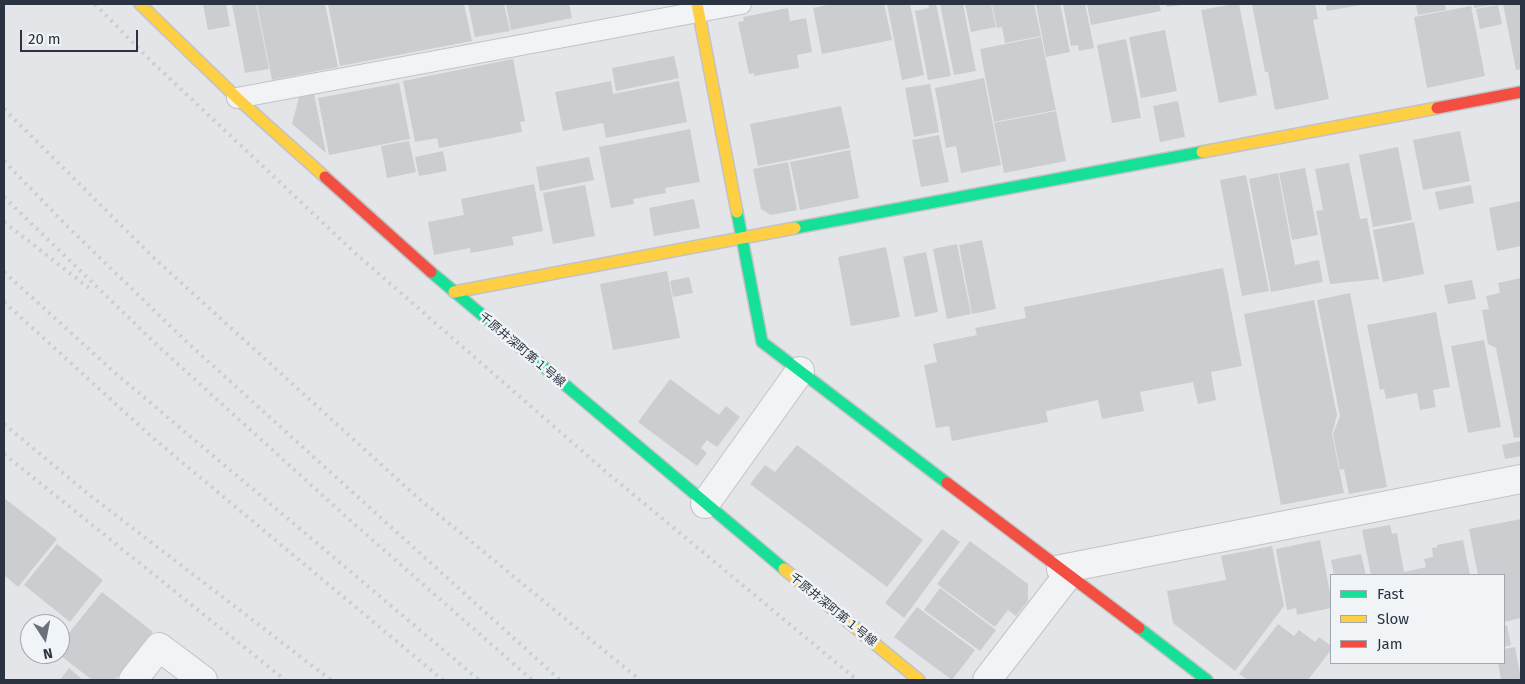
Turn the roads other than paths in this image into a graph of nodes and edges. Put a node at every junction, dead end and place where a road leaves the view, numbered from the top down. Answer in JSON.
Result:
{"nodes":[{"id":1,"x":140,"y":4,"type":"edge"},
{"id":2,"x":741,"y":4,"type":"edge"},
{"id":3,"x":698,"y":8,"type":"edge"},
{"id":4,"x":1521,"y":92,"type":"edge"},
{"id":5,"x":237,"y":98,"type":"junction"},
{"id":6,"x":742,"y":238,"type":"junction"},
{"id":7,"x":454,"y":292,"type":"junction"},
{"id":8,"x":800,"y":371,"type":"junction"},
{"id":9,"x":1521,"y":479,"type":"edge"},
{"id":10,"x":705,"y":504,"type":"junction"},
{"id":11,"x":1064,"y":572,"type":"junction"},
{"id":12,"x":133,"y":680,"type":"edge"},
{"id":13,"x":203,"y":680,"type":"edge"},
{"id":14,"x":919,"y":680,"type":"edge"},
{"id":15,"x":988,"y":680,"type":"edge"},
{"id":16,"x":1207,"y":680,"type":"edge"}],
"edges":[{"from":1,"to":5,"type":"street","name":"千原井深町第１号線"},
{"from":2,"to":3,"type":"lane"},
{"from":3,"to":5,"type":"lane"},
{"from":3,"to":6,"type":"street"},
{"from":4,"to":6,"type":"street"},
{"from":5,"to":7,"type":"street","name":"千原井深町第１号線"},
{"from":6,"to":7,"type":"street"},
{"from":6,"to":8,"type":"street"},
{"from":7,"to":10,"type":"street","name":"千原井深町第１号線"},
{"from":8,"to":10,"type":"street"},
{"from":8,"to":11,"type":"street"},
{"from":9,"to":11,"type":"street"},
{"from":10,"to":14,"type":"street","name":"千原井深町第１号線"},
{"from":11,"to":15,"type":"street"},
{"from":11,"to":16,"type":"street"},
{"from":12,"to":13,"type":"street"}]}
